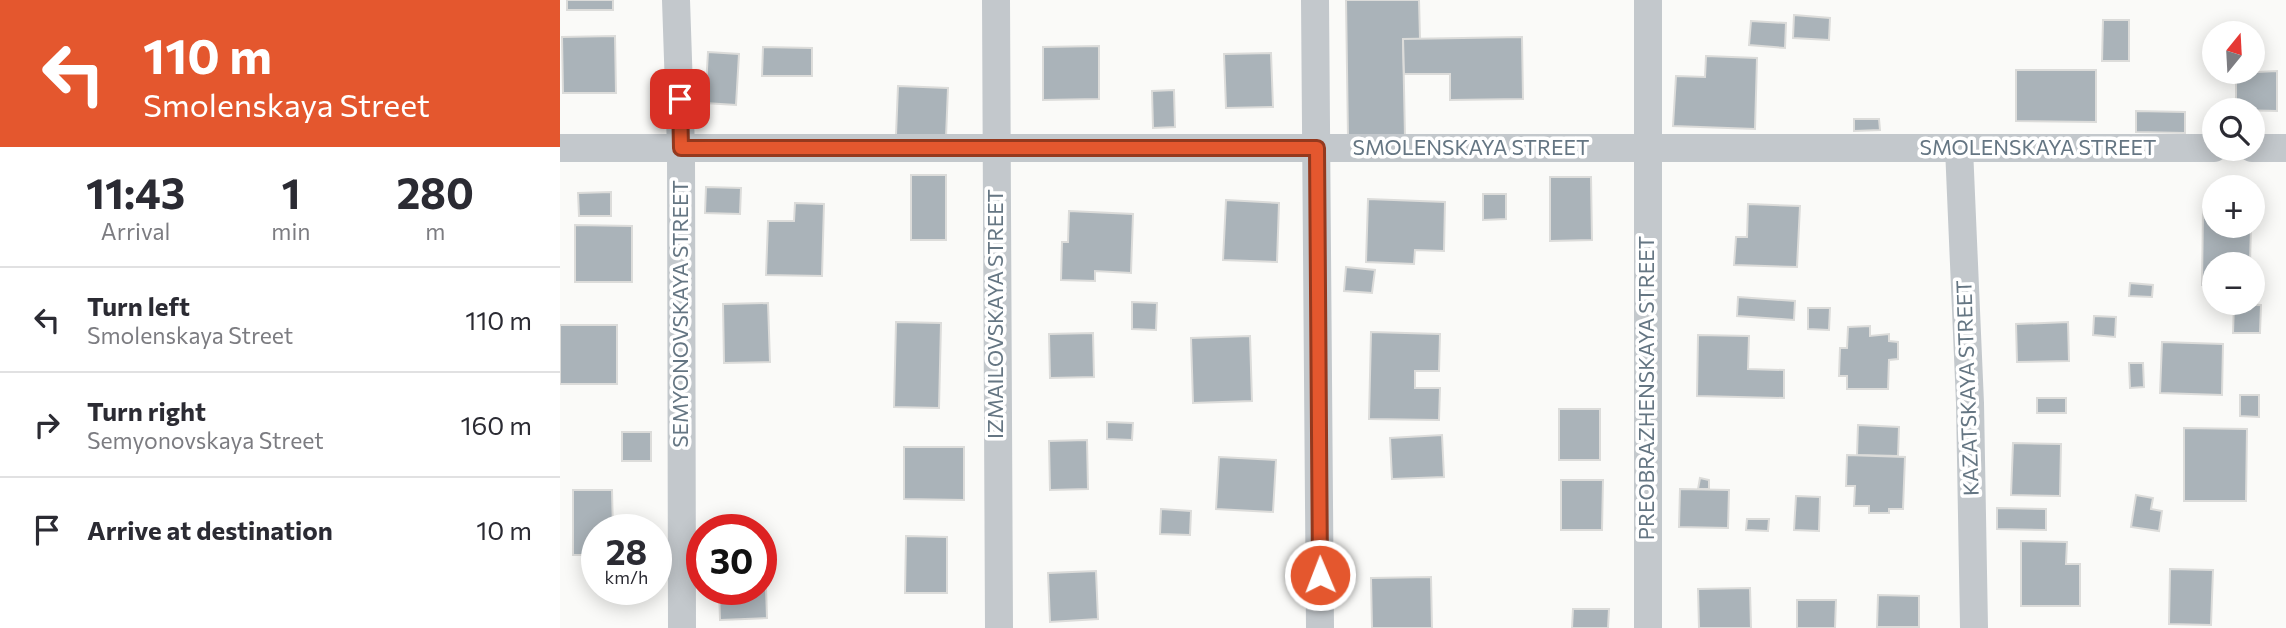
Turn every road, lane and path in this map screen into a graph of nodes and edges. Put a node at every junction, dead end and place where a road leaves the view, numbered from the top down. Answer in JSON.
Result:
{"nodes":[{"id":1,"x":677,"y":0,"type":"edge"},
{"id":2,"x":996,"y":0,"type":"edge"},
{"id":3,"x":1315,"y":0,"type":"edge"},
{"id":4,"x":1648,"y":0,"type":"edge"},
{"id":5,"x":560,"y":148,"type":"edge"},
{"id":6,"x":681,"y":148,"type":"junction"},
{"id":7,"x":995,"y":148,"type":"junction"},
{"id":8,"x":1317,"y":148,"type":"junction"},
{"id":9,"x":1646,"y":148,"type":"junction"},
{"id":10,"x":1959,"y":148,"type":"junction"},
{"id":11,"x":2202,"y":148,"type":"edge"},
{"id":12,"x":2265,"y":148,"type":"edge"},
{"id":13,"x":2286,"y":148,"type":"edge"},
{"id":14,"x":682,"y":628,"type":"edge"},
{"id":15,"x":999,"y":628,"type":"edge"},
{"id":16,"x":1320,"y":628,"type":"edge"},
{"id":17,"x":1648,"y":628,"type":"edge"},
{"id":18,"x":1974,"y":628,"type":"edge"}],
"edges":[{"from":1,"to":6,"type":"street","name":"SEMYONOVSKAYA STREET"},
{"from":2,"to":7,"type":"street","name":"IZMAILOVSKAYA STREET"},
{"from":3,"to":8,"type":"street"},
{"from":4,"to":9,"type":"street","name":"PREOBRAZHENSKAYA STREET"},
{"from":5,"to":6,"type":"street","name":"SMOLENSKAYA STREET"},
{"from":6,"to":7,"type":"street","name":"SMOLENSKAYA STREET"},
{"from":6,"to":14,"type":"street","name":"SEMYONOVSKAYA STREET"},
{"from":7,"to":8,"type":"street","name":"SMOLENSKAYA STREET"},
{"from":7,"to":15,"type":"street","name":"IZMAILOVSKAYA STREET"},
{"from":8,"to":9,"type":"street","name":"SMOLENSKAYA STREET"},
{"from":8,"to":16,"type":"street"},
{"from":9,"to":10,"type":"street","name":"SMOLENSKAYA STREET"},
{"from":9,"to":17,"type":"street","name":"PREOBRAZHENSKAYA STREET"},
{"from":10,"to":11,"type":"street","name":"SMOLENSKAYA STREET"},
{"from":10,"to":18,"type":"street","name":"KAZATSKAYA STREET"},
{"from":12,"to":13,"type":"street"}]}
